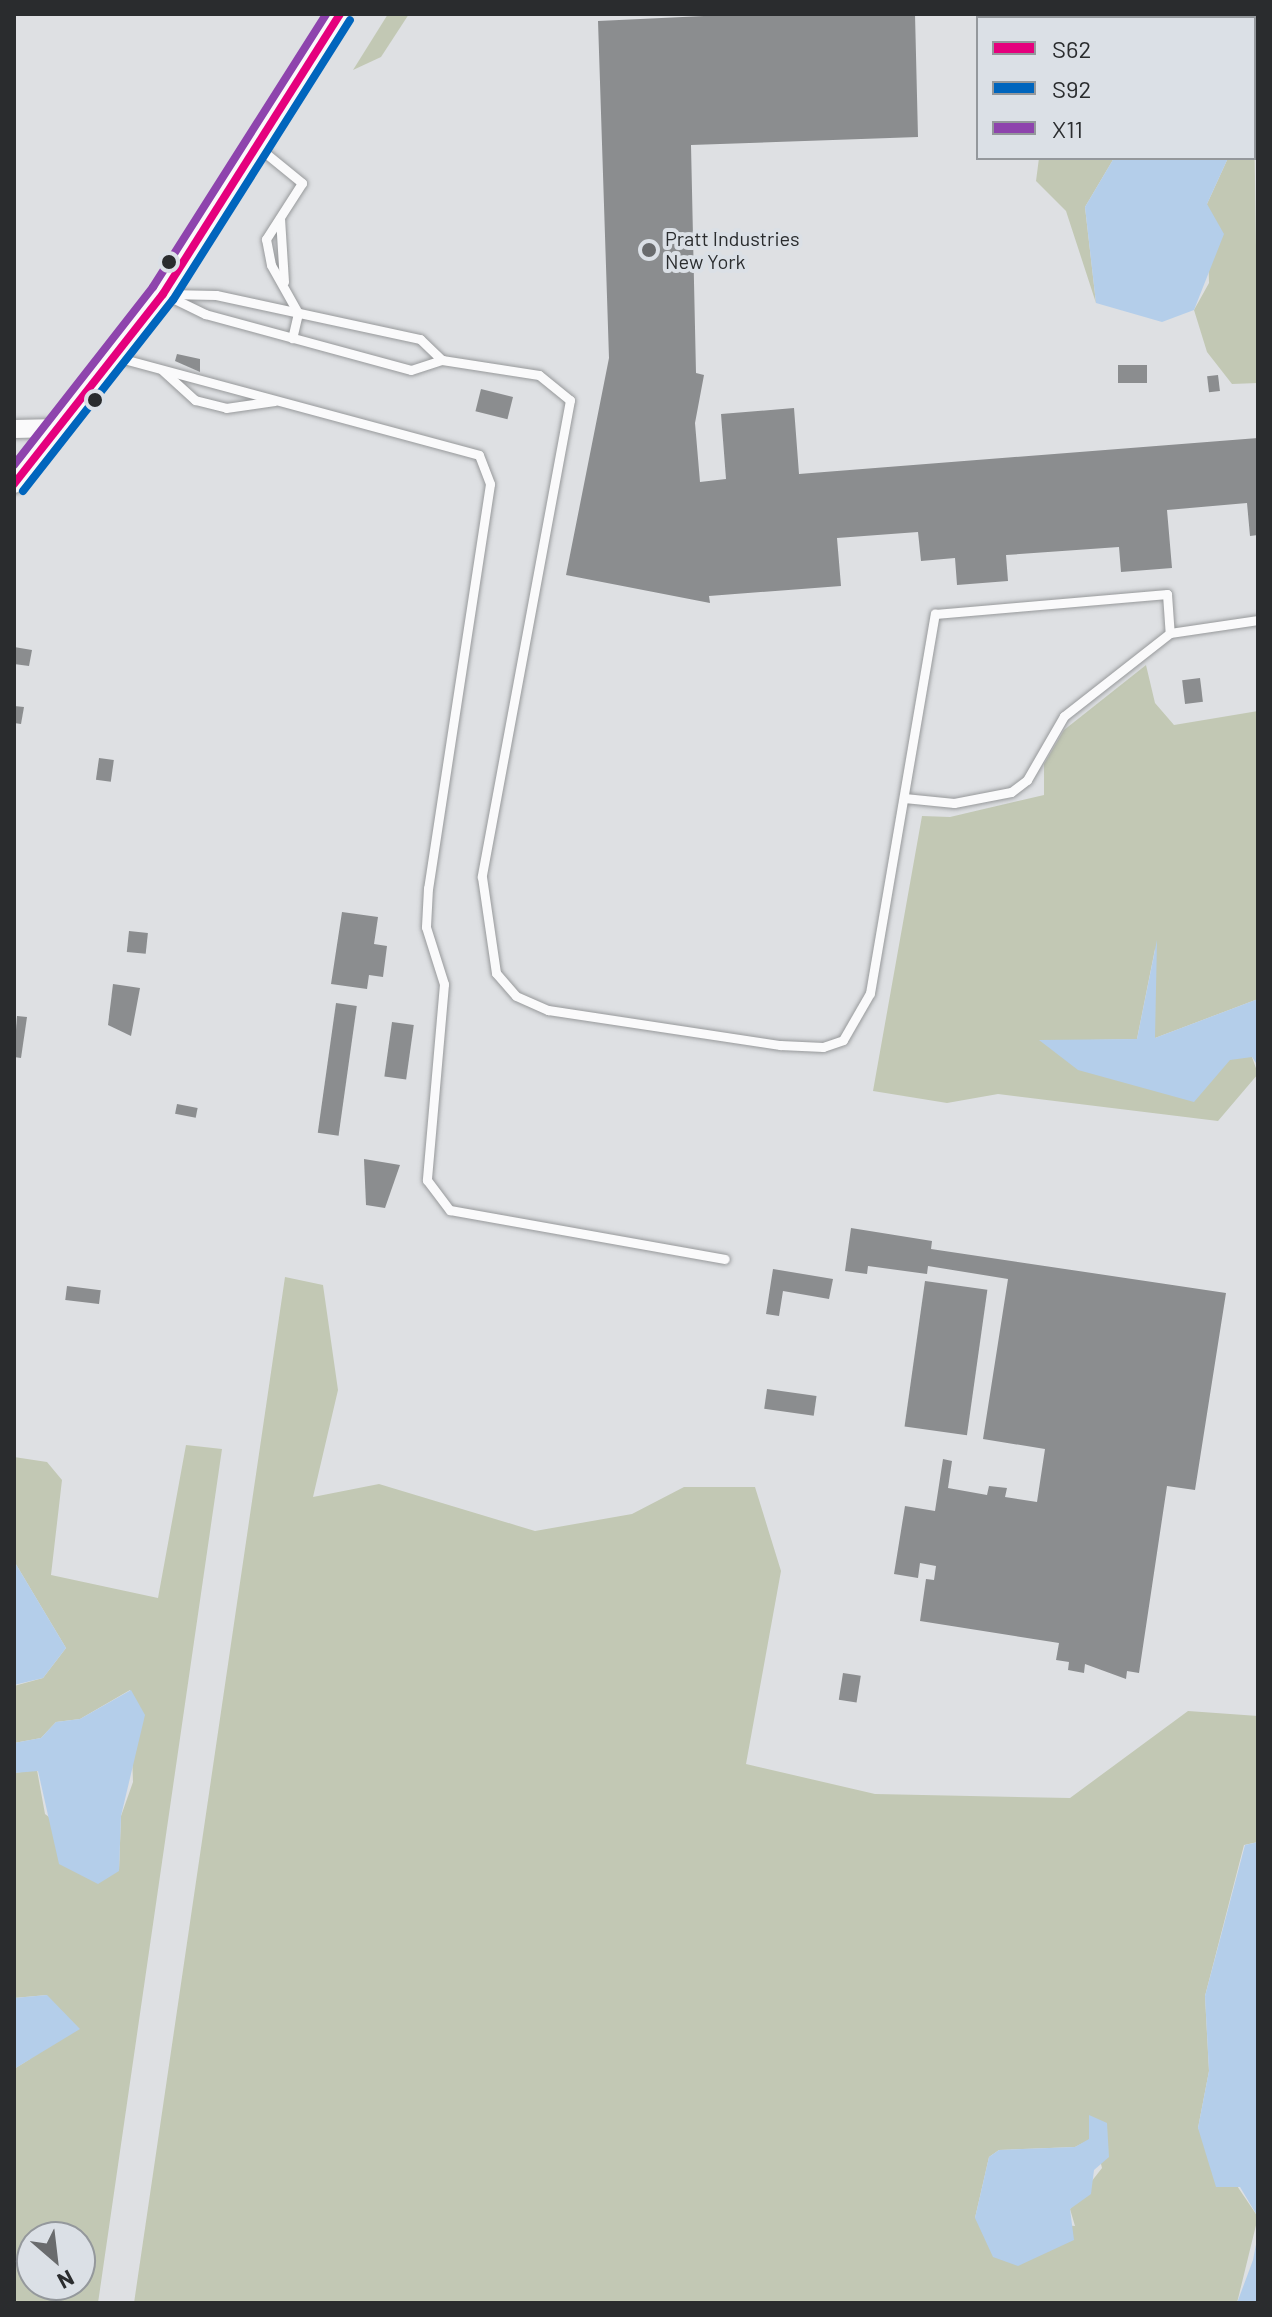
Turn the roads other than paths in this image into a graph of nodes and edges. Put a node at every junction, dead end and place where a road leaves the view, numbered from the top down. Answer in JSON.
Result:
{"nodes":[{"id":1,"x":340,"y":14,"type":"edge"},
{"id":2,"x":258,"y":147,"type":"junction"},
{"id":3,"x":163,"y":294,"type":"junction"},
{"id":4,"x":298,"y":313,"type":"junction"},
{"id":5,"x":292,"y":338,"type":"junction"},
{"id":6,"x":116,"y":357,"type":"junction"},
{"id":7,"x":442,"y":360,"type":"junction"},
{"id":8,"x":160,"y":369,"type":"junction"},
{"id":9,"x":281,"y":400,"type":"junction"},
{"id":10,"x":58,"y":428,"type":"junction"},
{"id":11,"x":14,"y":429,"type":"edge"},
{"id":12,"x":14,"y":484,"type":"edge"},
{"id":13,"x":1258,"y":620,"type":"edge"},
{"id":14,"x":1170,"y":633,"type":"junction"},
{"id":15,"x":904,"y":798,"type":"junction"},
{"id":16,"x":725,"y":1259,"type":"dead end"}],
"edges":[{"from":1,"to":2,"type":"street"},
{"from":2,"to":3,"type":"street"},
{"from":2,"to":4,"type":"lane"},
{"from":3,"to":4,"type":"lane"},
{"from":3,"to":5,"type":"lane"},
{"from":3,"to":6,"type":"street"},
{"from":4,"to":5,"type":"lane"},
{"from":4,"to":7,"type":"lane"},
{"from":5,"to":7,"type":"lane"},
{"from":6,"to":8,"type":"lane"},
{"from":6,"to":10,"type":"street"},
{"from":7,"to":15,"type":"lane"},
{"from":8,"to":9,"type":"lane"},
{"from":8,"to":9,"type":"lane"},
{"from":9,"to":16,"type":"lane"},
{"from":10,"to":11,"type":"street"},
{"from":10,"to":12,"type":"street"},
{"from":13,"to":14,"type":"lane"},
{"from":14,"to":15,"type":"lane"},
{"from":14,"to":15,"type":"lane"}]}
